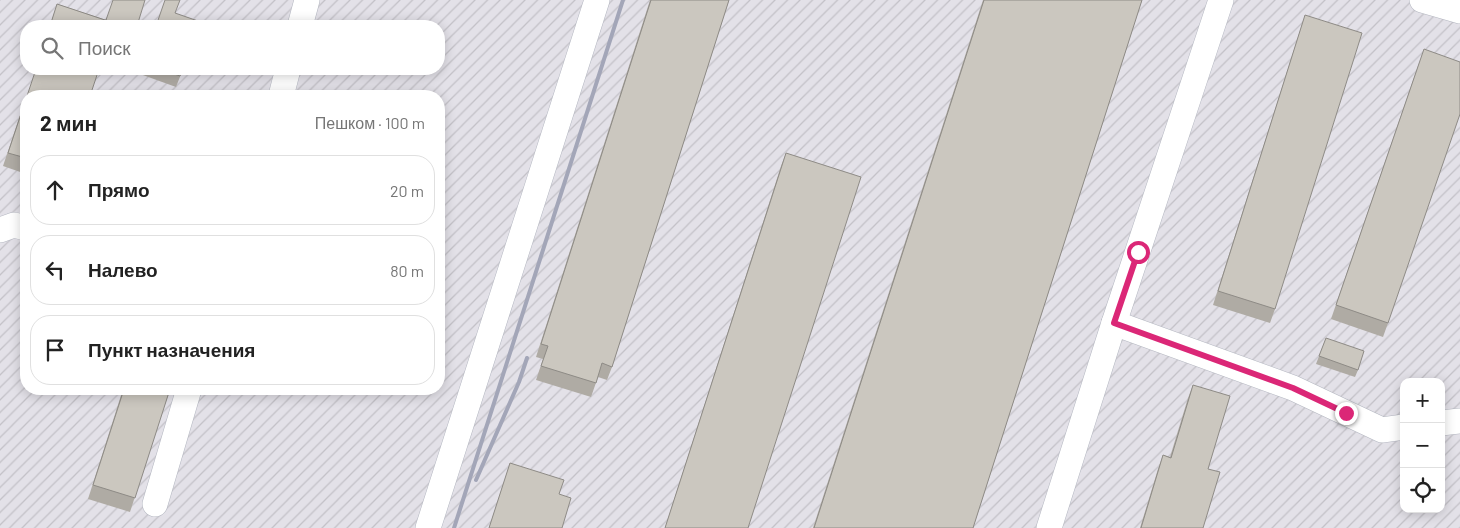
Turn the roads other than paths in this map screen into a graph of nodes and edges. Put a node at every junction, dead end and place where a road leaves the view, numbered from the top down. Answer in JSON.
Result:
{"nodes":[{"id":1,"x":307,"y":0,"type":"edge"},
{"id":2,"x":597,"y":0,"type":"edge"},
{"id":3,"x":1221,"y":0,"type":"edge"},
{"id":4,"x":1422,"y":0,"type":"edge"},
{"id":5,"x":1460,"y":11,"type":"edge"},
{"id":6,"x":302,"y":20,"type":"edge"},
{"id":7,"x":286,"y":75,"type":"edge"},
{"id":8,"x":283,"y":90,"type":"edge"},
{"id":9,"x":20,"y":226,"type":"edge"},
{"id":10,"x":0,"y":230,"type":"edge"},
{"id":11,"x":1114,"y":323,"type":"junction"},
{"id":12,"x":187,"y":395,"type":"edge"},
{"id":13,"x":1460,"y":422,"type":"edge"},
{"id":14,"x":1445,"y":423,"type":"edge"},
{"id":15,"x":1400,"y":428,"type":"edge"},
{"id":16,"x":156,"y":504,"type":"dead end"},
{"id":17,"x":428,"y":528,"type":"edge"},
{"id":18,"x":1049,"y":528,"type":"edge"}],
"edges":[{"from":1,"to":6,"type":"lane"},
{"from":2,"to":17,"type":"lane"},
{"from":3,"to":11,"type":"lane"},
{"from":4,"to":5,"type":"lane"},
{"from":7,"to":8,"type":"lane"},
{"from":9,"to":10,"type":"lane"},
{"from":11,"to":15,"type":"lane"},
{"from":11,"to":18,"type":"lane"},
{"from":12,"to":16,"type":"lane"},
{"from":13,"to":14,"type":"lane"}]}
